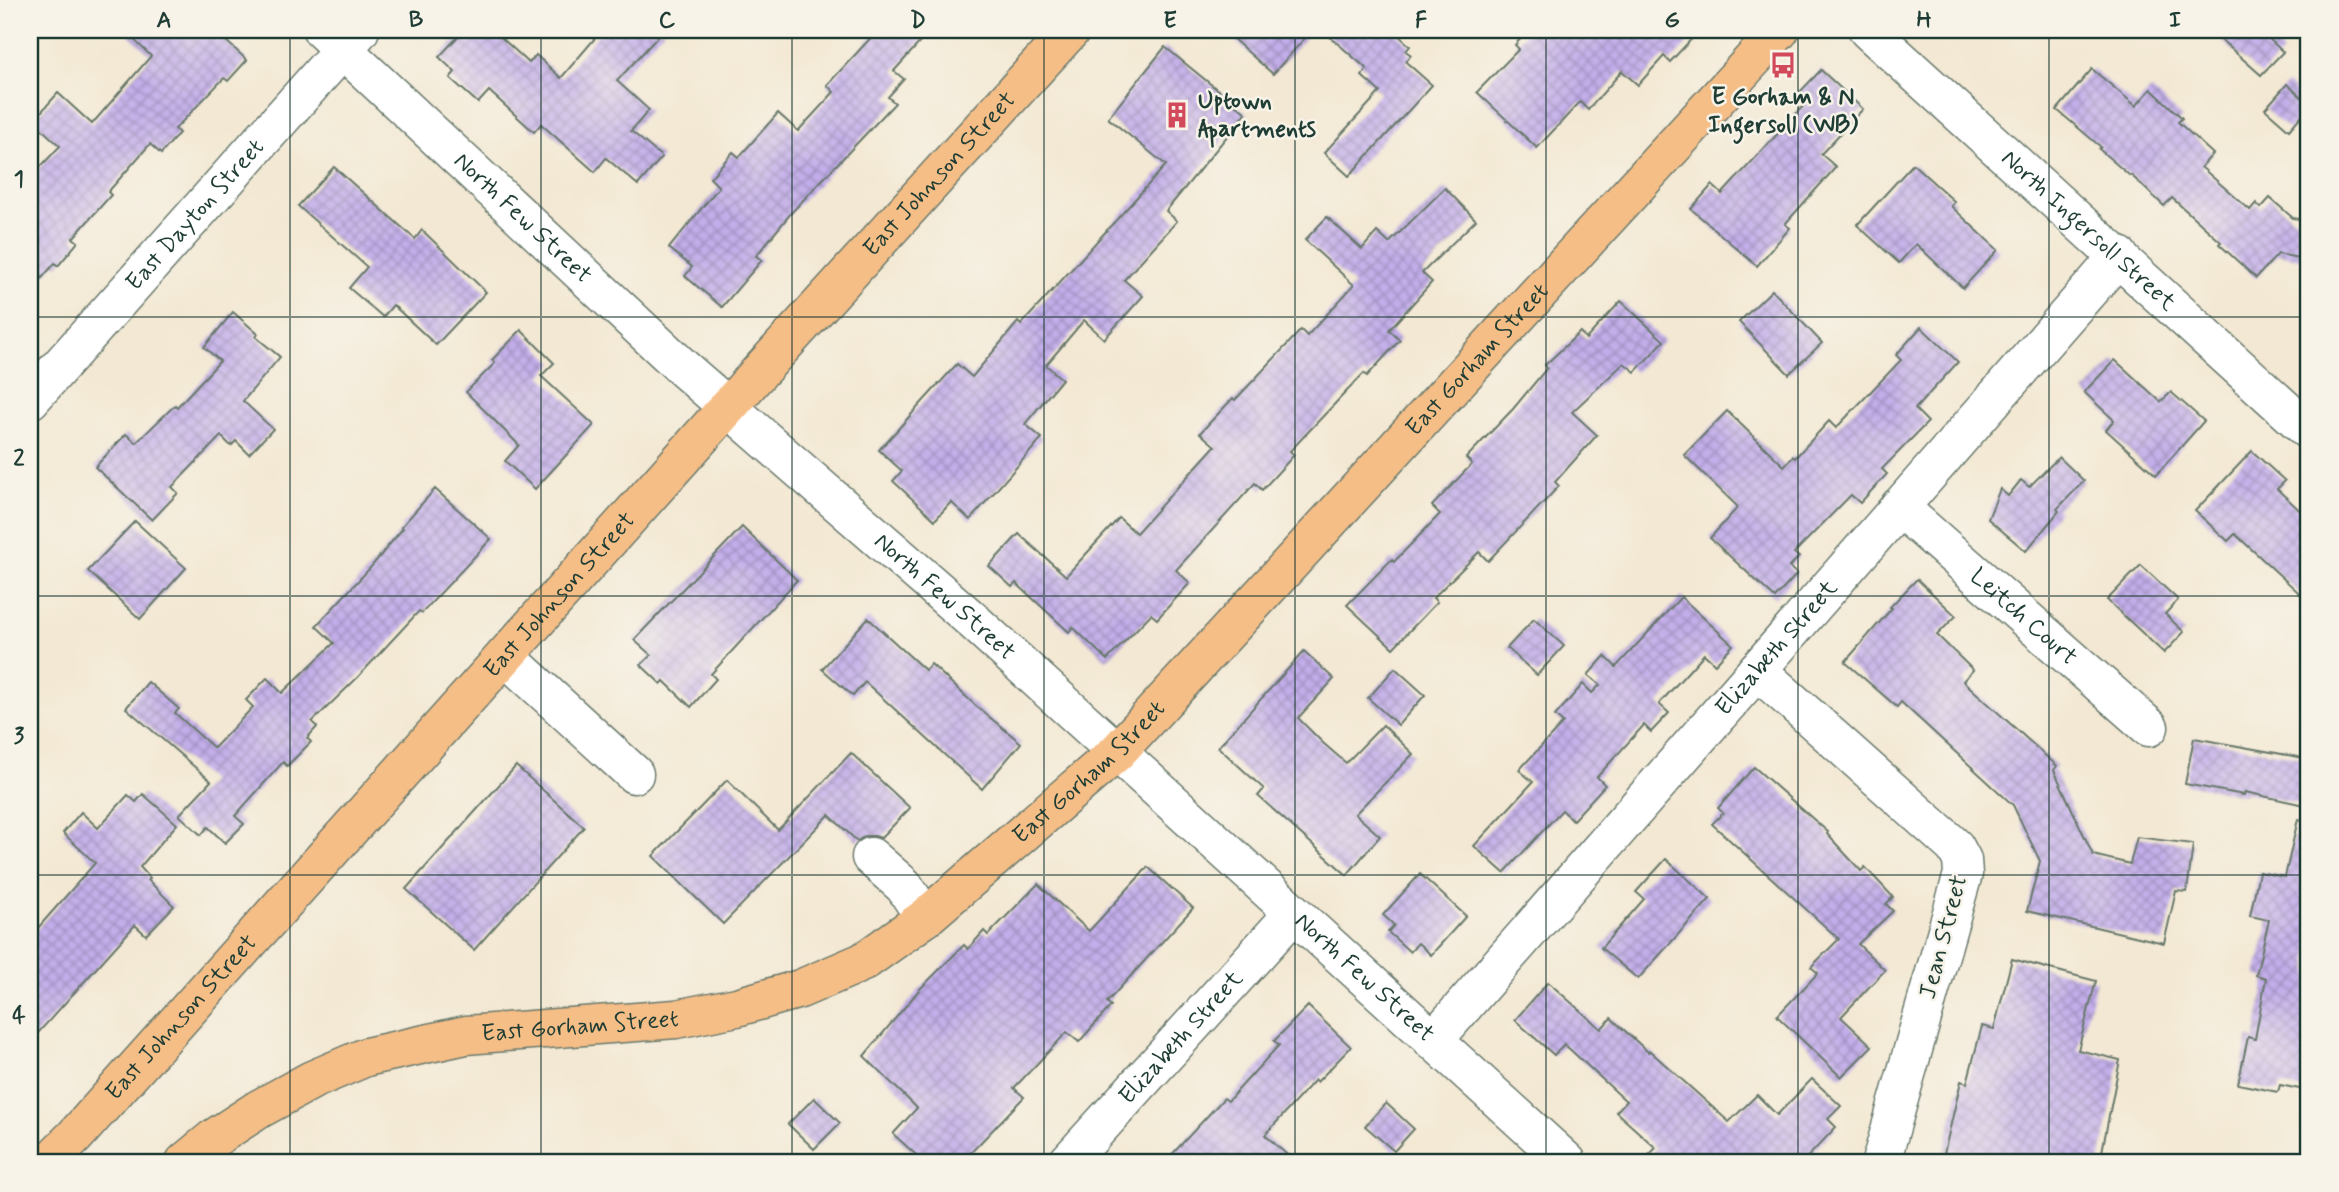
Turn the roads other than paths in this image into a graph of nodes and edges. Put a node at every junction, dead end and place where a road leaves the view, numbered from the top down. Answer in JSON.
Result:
{"nodes":[{"id":1,"x":1071,"y":30,"type":"edge"},
{"id":2,"x":1780,"y":30,"type":"edge"},
{"id":3,"x":1868,"y":30,"type":"edge"},
{"id":4,"x":342,"y":36,"type":"edge"},
{"id":5,"x":2119,"y":256,"type":"junction"},
{"id":6,"x":30,"y":400,"type":"edge"},
{"id":7,"x":727,"y":407,"type":"junction"},
{"id":8,"x":2309,"y":431,"type":"edge"},
{"id":9,"x":1899,"y":507,"type":"junction"},
{"id":10,"x":505,"y":656,"type":"junction"},
{"id":11,"x":1757,"y":670,"type":"junction"},
{"id":12,"x":2149,"y":727,"type":"dead end"},
{"id":13,"x":1117,"y":752,"type":"junction"},
{"id":14,"x":634,"y":774,"type":"dead end"},
{"id":15,"x":871,"y":857,"type":"dead end"},
{"id":16,"x":1293,"y":914,"type":"junction"},
{"id":17,"x":925,"y":918,"type":"junction"},
{"id":18,"x":1433,"y":1041,"type":"junction"},
{"id":19,"x":49,"y":1162,"type":"edge"},
{"id":20,"x":185,"y":1162,"type":"edge"},
{"id":21,"x":1068,"y":1162,"type":"edge"},
{"id":22,"x":1567,"y":1162,"type":"edge"},
{"id":23,"x":1881,"y":1162,"type":"edge"}],
"edges":[{"from":1,"to":7,"type":"main road","name":"East Johnson Street"},
{"from":2,"to":13,"type":"main road","name":"East Gorham Street"},
{"from":3,"to":5,"type":"street","name":"North Ingersoll Street"},
{"from":4,"to":6,"type":"street","name":"East Dayton Street"},
{"from":4,"to":7,"type":"street","name":"North Few Street"},
{"from":5,"to":8,"type":"street","name":"North Ingersoll Street"},
{"from":5,"to":9,"type":"street","name":"Elizabeth Street"},
{"from":7,"to":10,"type":"main road","name":"East Johnson Street"},
{"from":7,"to":13,"type":"street","name":"North Few Street"},
{"from":9,"to":11,"type":"street","name":"Elizabeth Street"},
{"from":9,"to":12,"type":"street","name":"Leitch Court"},
{"from":10,"to":14,"type":"street"},
{"from":10,"to":19,"type":"main road","name":"East Johnson Street"},
{"from":11,"to":18,"type":"street","name":"Elizabeth Street"},
{"from":11,"to":23,"type":"street","name":"Jean Street"},
{"from":13,"to":16,"type":"street","name":"North Few Street"},
{"from":13,"to":17,"type":"main road","name":"East Gorham Street"},
{"from":15,"to":17,"type":"street"},
{"from":16,"to":18,"type":"street","name":"North Few Street"},
{"from":16,"to":21,"type":"street","name":"Elizabeth Street"},
{"from":17,"to":20,"type":"main road","name":"East Gorham Street"},
{"from":18,"to":22,"type":"street","name":"North Few Street"}]}
